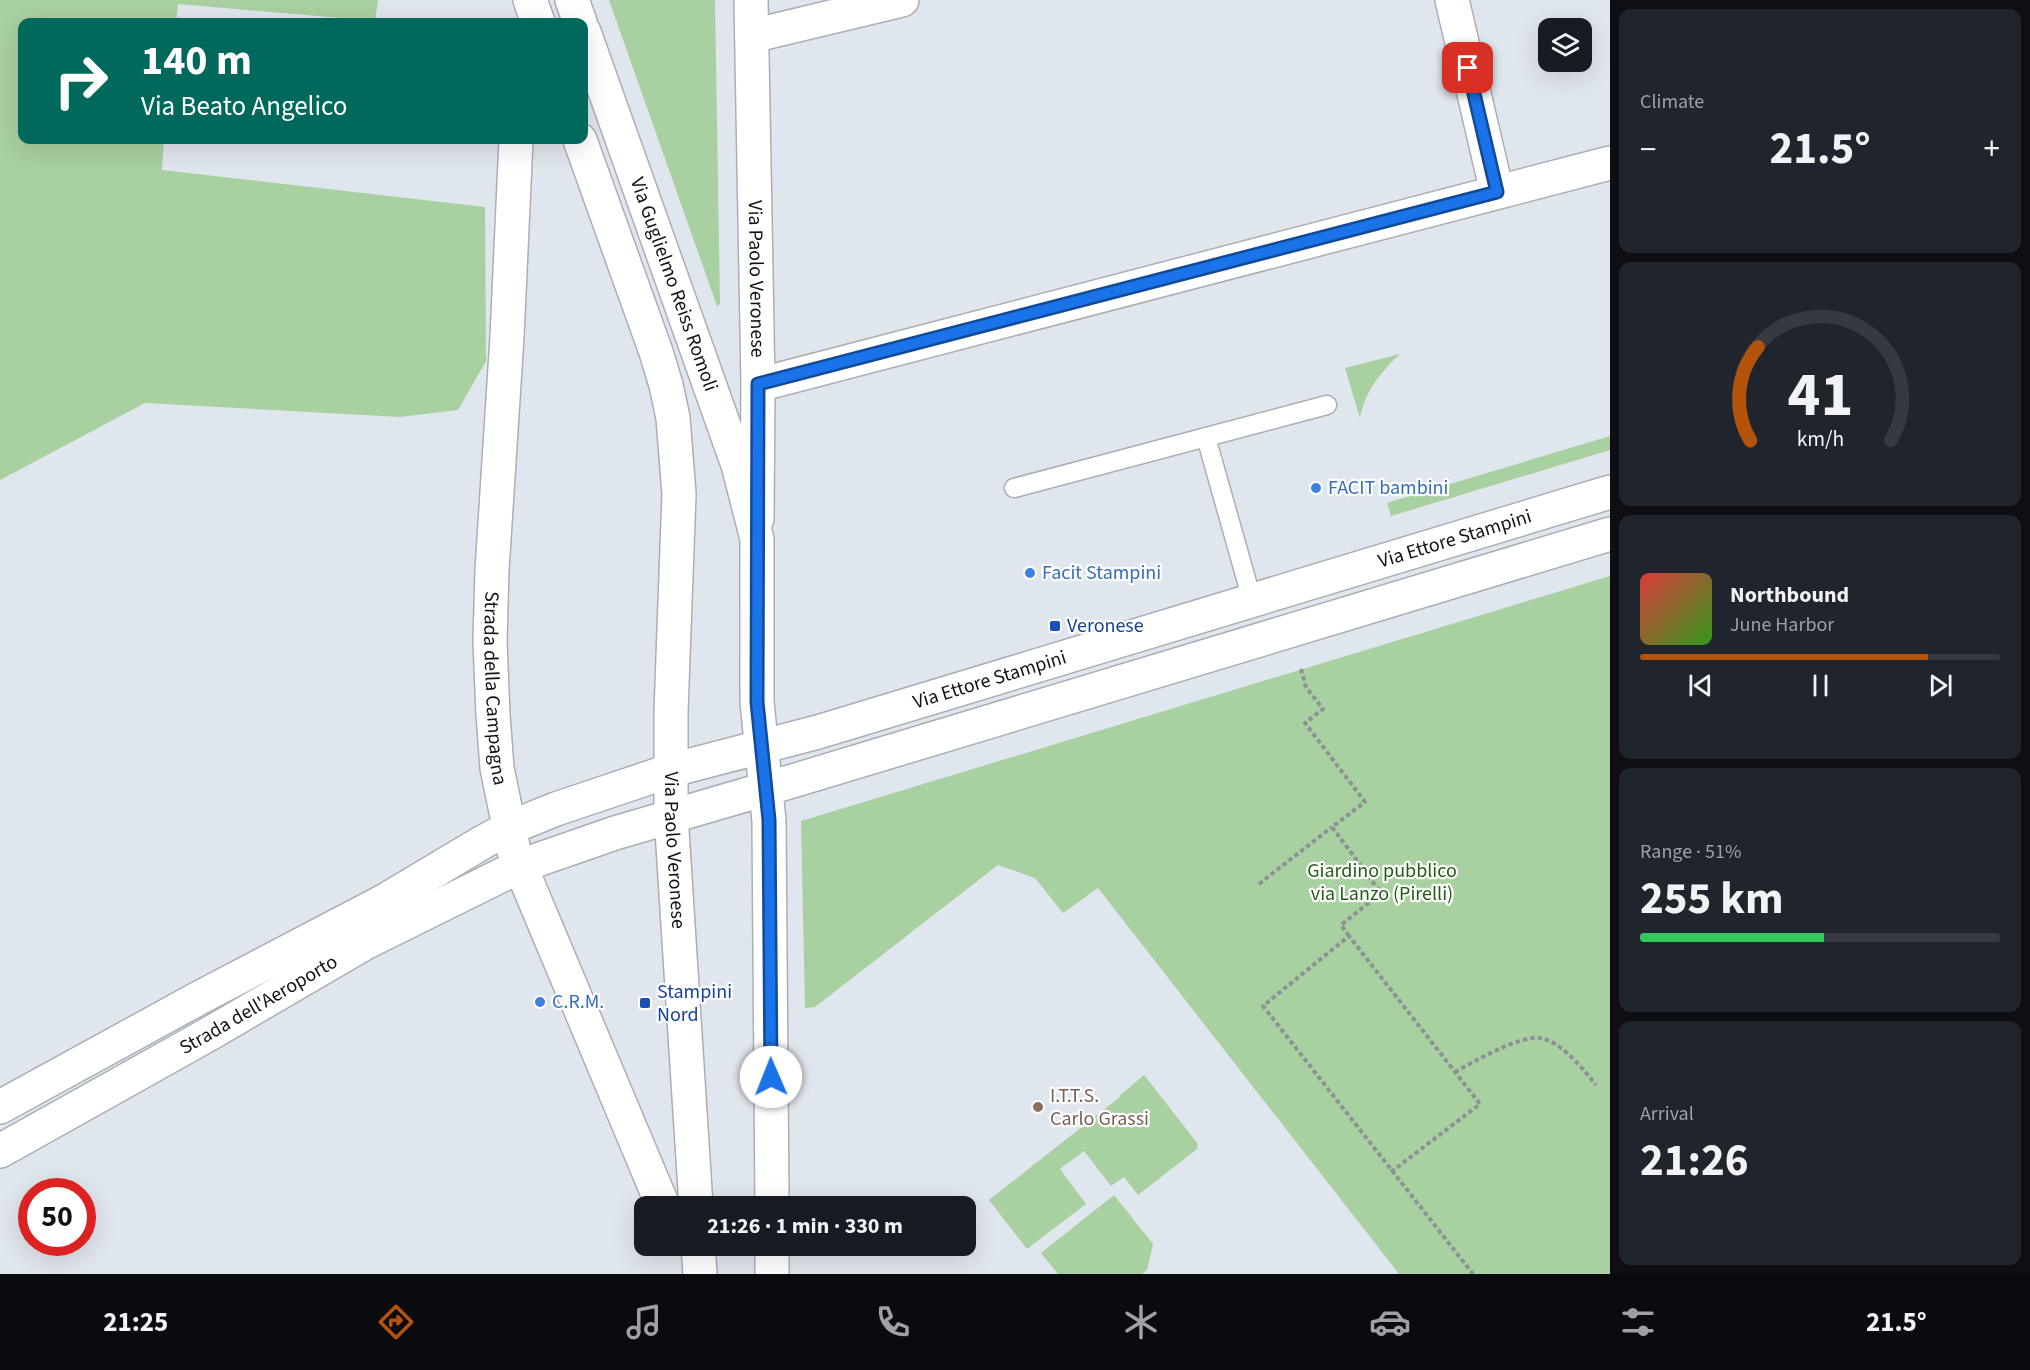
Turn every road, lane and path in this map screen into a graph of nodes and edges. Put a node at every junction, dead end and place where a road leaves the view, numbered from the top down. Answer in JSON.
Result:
{"nodes":[{"id":1,"x":572,"y":0,"type":"edge"},
{"id":2,"x":751,"y":0,"type":"edge"},
{"id":3,"x":902,"y":0,"type":"edge"},
{"id":4,"x":1452,"y":0,"type":"edge"},
{"id":5,"x":579,"y":18,"type":"edge"},
{"id":6,"x":752,"y":36,"type":"junction"},
{"id":7,"x":588,"y":43,"type":"edge"},
{"id":8,"x":516,"y":144,"type":"edge"},
{"id":9,"x":581,"y":144,"type":"edge"},
{"id":10,"x":1610,"y":163,"type":"edge"},
{"id":11,"x":1497,"y":192,"type":"junction"},
{"id":12,"x":758,"y":384,"type":"junction"},
{"id":13,"x":1327,"y":405,"type":"dead end"},
{"id":14,"x":1206,"y":437,"type":"junction"},
{"id":15,"x":1014,"y":488,"type":"dead end"},
{"id":16,"x":1610,"y":492,"type":"edge"},
{"id":17,"x":679,"y":494,"type":"joint"},
{"id":18,"x":1610,"y":534,"type":"edge"},
{"id":19,"x":757,"y":539,"type":"junction"},
{"id":20,"x":1252,"y":600,"type":"junction"},
{"id":21,"x":1301,"y":669,"type":"dead end"},
{"id":22,"x":761,"y":746,"type":"junction"},
{"id":23,"x":672,"y":770,"type":"junction"},
{"id":24,"x":767,"y":788,"type":"junction"},
{"id":25,"x":672,"y":815,"type":"junction"},
{"id":26,"x":1332,"y":827,"type":"junction"},
{"id":27,"x":509,"y":828,"type":"junction"},
{"id":28,"x":520,"y":866,"type":"junction"},
{"id":29,"x":1259,"y":884,"type":"dead end"},
{"id":30,"x":1349,"y":936,"type":"junction"},
{"id":31,"x":1455,"y":1072,"type":"junction"},
{"id":32,"x":1596,"y":1085,"type":"dead end"},
{"id":33,"x":0,"y":1107,"type":"edge"},
{"id":34,"x":0,"y":1151,"type":"edge"},
{"id":35,"x":1391,"y":1172,"type":"junction"},
{"id":36,"x":659,"y":1196,"type":"edge"},
{"id":37,"x":695,"y":1196,"type":"edge"},
{"id":38,"x":772,"y":1196,"type":"edge"},
{"id":39,"x":685,"y":1256,"type":"edge"},
{"id":40,"x":699,"y":1256,"type":"edge"},
{"id":41,"x":772,"y":1256,"type":"edge"},
{"id":42,"x":693,"y":1274,"type":"edge"},
{"id":43,"x":700,"y":1274,"type":"edge"},
{"id":44,"x":772,"y":1274,"type":"edge"},
{"id":45,"x":1473,"y":1274,"type":"edge"}],
"edges":[{"from":1,"to":5,"type":"main road"},
{"from":2,"to":6,"type":"main road","name":"Via Paolo Veronese"},
{"from":3,"to":6,"type":"main road"},
{"from":4,"to":11,"type":"main road"},
{"from":6,"to":12,"type":"main road","name":"Via Paolo Veronese"},
{"from":7,"to":19,"type":"main road","name":"Via Guglielmo Reiss Romoli"},
{"from":8,"to":27,"type":"main road","name":"Strada della Campagna"},
{"from":9,"to":17,"type":"main road","name":"Via Guglielmo Reiss Romoli"},
{"from":10,"to":11,"type":"main road"},
{"from":11,"to":12,"type":"main road"},
{"from":12,"to":19,"type":"main road","name":"Via Paolo Veronese"},
{"from":13,"to":14,"type":"lane"},
{"from":14,"to":15,"type":"lane"},
{"from":14,"to":20,"type":"lane"},
{"from":16,"to":20,"type":"main road","name":"Via Ettore Stampini"},
{"from":17,"to":23,"type":"main road","name":"Via Paolo Veronese"},
{"from":18,"to":24,"type":"main road","name":"Via Ettore Stampini"},
{"from":19,"to":22,"type":"main road","name":"Via Paolo Veronese"},
{"from":20,"to":22,"type":"main road","name":"Via Ettore Stampini"},
{"from":21,"to":26,"type":"path"},
{"from":22,"to":23,"type":"main road","name":"Via Ettore Stampini"},
{"from":22,"to":24,"type":"main road","name":"Via Paolo Veronese"},
{"from":23,"to":25,"type":"main road","name":"Via Paolo Veronese"},
{"from":23,"to":27,"type":"main road","name":"Via Ettore Stampini"},
{"from":24,"to":25,"type":"main road","name":"Via Ettore Stampini"},
{"from":24,"to":38,"type":"main road","name":"Via Paolo Veronese"},
{"from":25,"to":28,"type":"main road","name":"Via Ettore Stampini"},
{"from":25,"to":37,"type":"main road","name":"Via Paolo Veronese"},
{"from":26,"to":29,"type":"path"},
{"from":26,"to":30,"type":"path"},
{"from":27,"to":28,"type":"main road","name":"Strada della Campagna"},
{"from":27,"to":33,"type":"main road","name":"Strada dell'Aeroporto"},
{"from":28,"to":34,"type":"main road","name":"Strada dell'Aeroporto"},
{"from":28,"to":36,"type":"main road","name":"Strada della Campagna"},
{"from":30,"to":31,"type":"path"},
{"from":30,"to":35,"type":"path"},
{"from":31,"to":32,"type":"path"},
{"from":31,"to":35,"type":"path"},
{"from":35,"to":45,"type":"path"},
{"from":39,"to":42,"type":"main road"},
{"from":40,"to":43,"type":"main road"},
{"from":41,"to":44,"type":"main road"}]}
